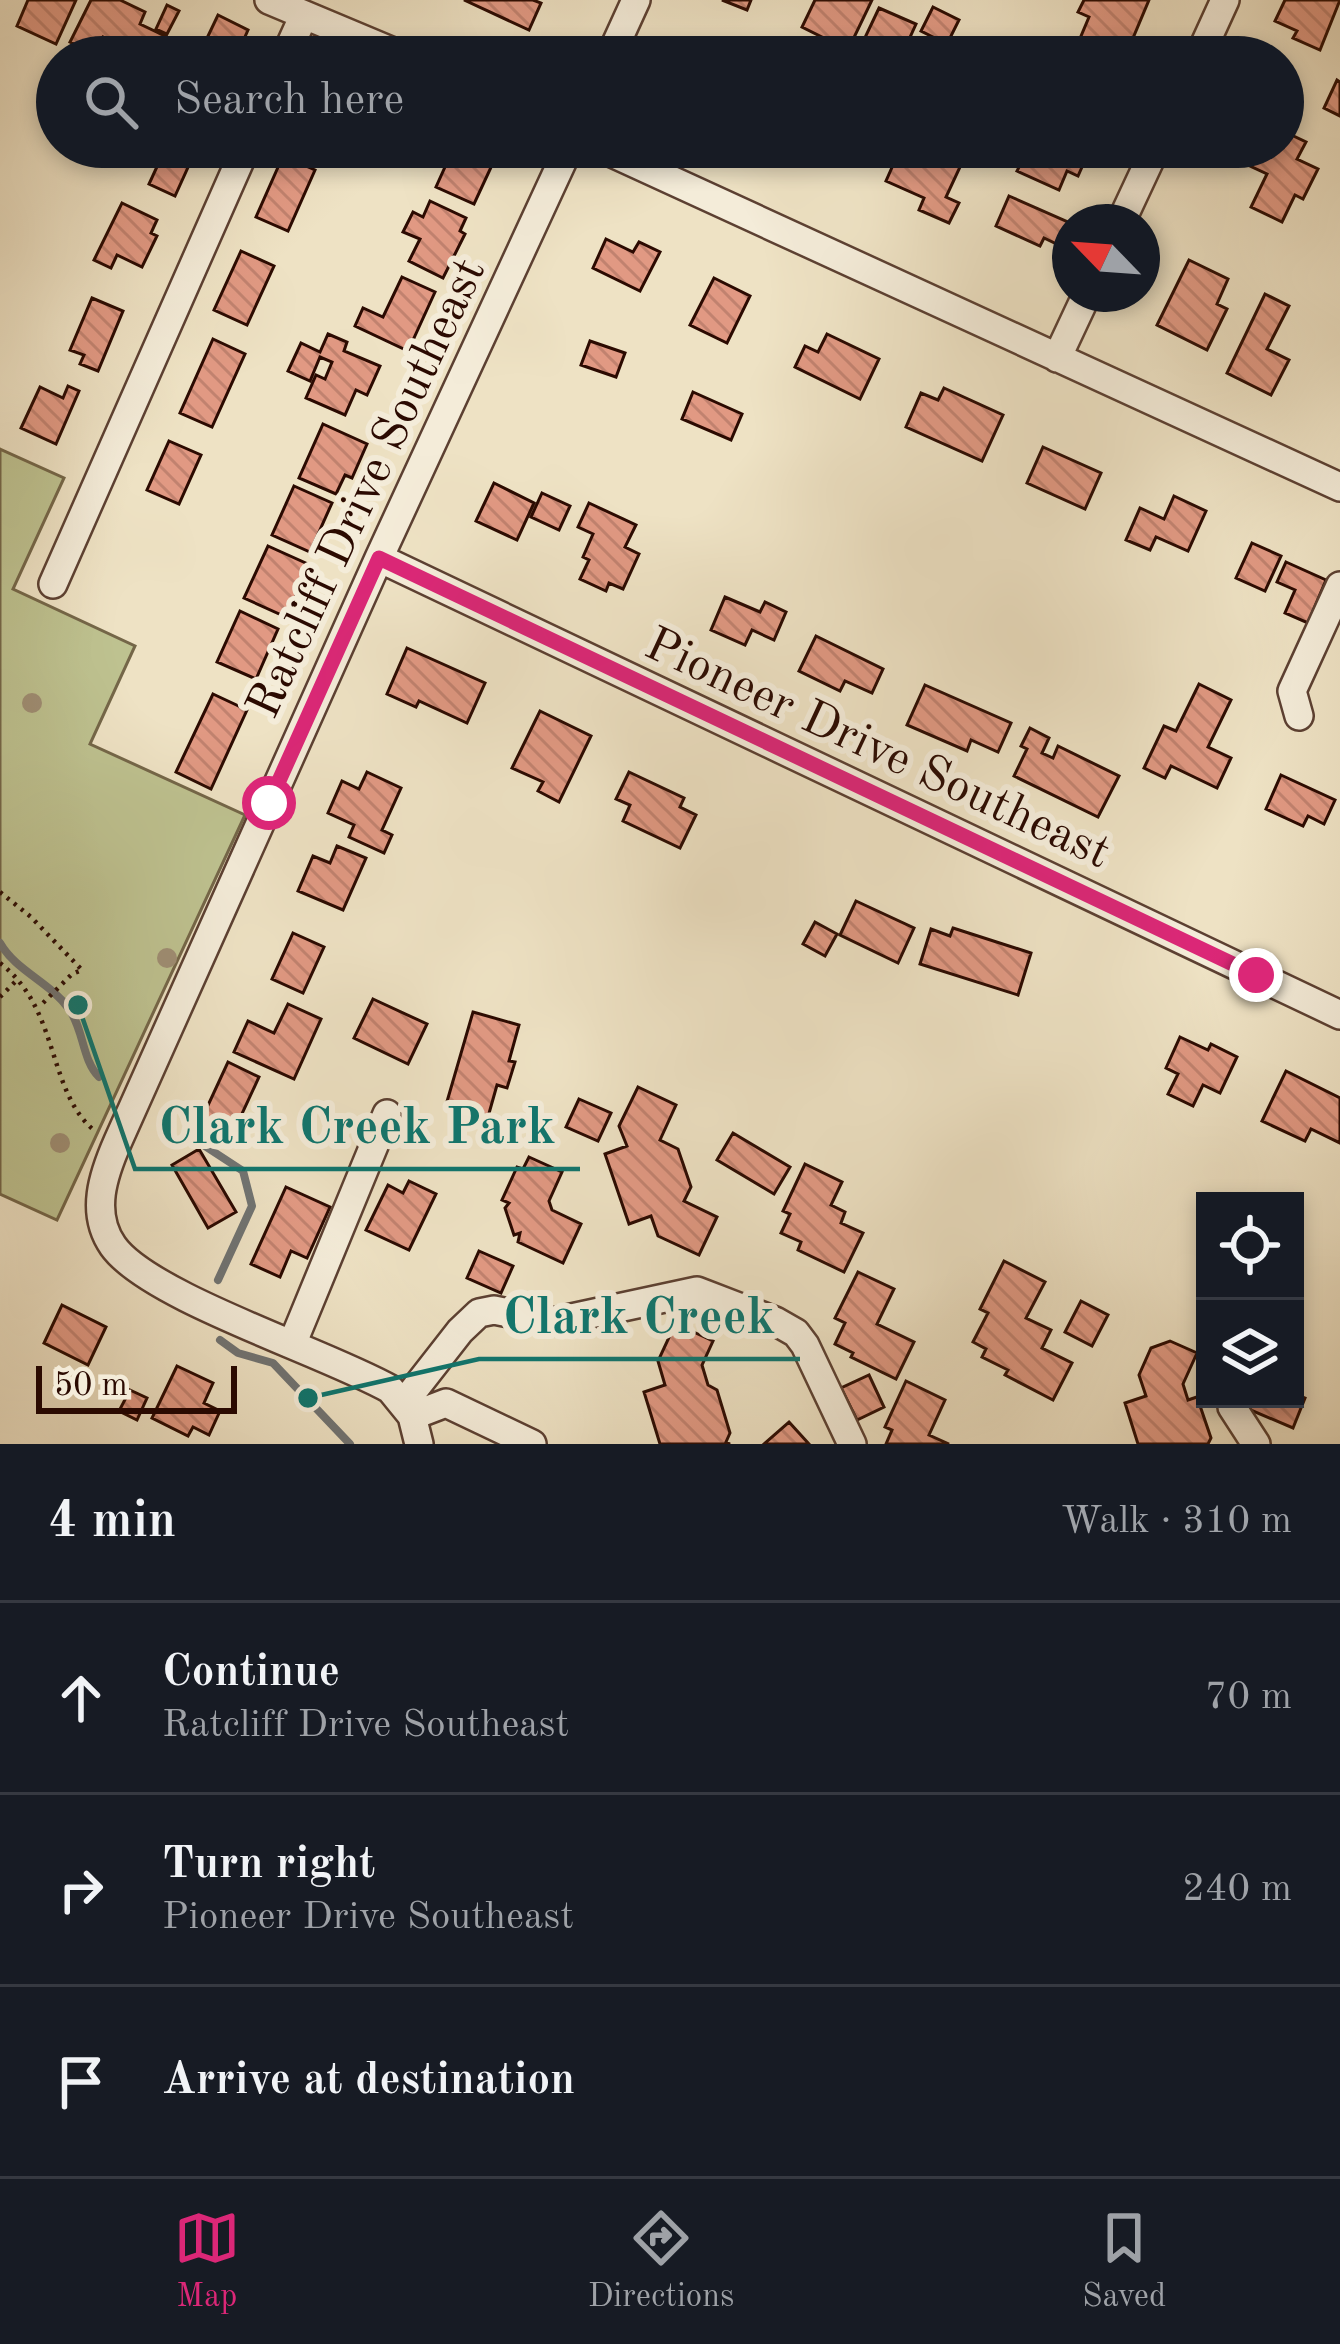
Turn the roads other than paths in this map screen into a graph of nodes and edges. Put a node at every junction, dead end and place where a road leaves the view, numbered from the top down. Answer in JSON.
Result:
{"nodes":[{"id":1,"x":269,"y":0,"type":"edge"},
{"id":2,"x":636,"y":0,"type":"edge"},
{"id":3,"x":1226,"y":0,"type":"edge"},
{"id":4,"x":304,"y":16,"type":"junction"},
{"id":5,"x":295,"y":36,"type":"edge"},
{"id":6,"x":353,"y":36,"type":"edge"},
{"id":7,"x":620,"y":36,"type":"edge"},
{"id":8,"x":1208,"y":36,"type":"edge"},
{"id":9,"x":237,"y":168,"type":"edge"},
{"id":10,"x":559,"y":168,"type":"edge"},
{"id":11,"x":645,"y":168,"type":"edge"},
{"id":12,"x":1146,"y":168,"type":"edge"},
{"id":13,"x":1129,"y":204,"type":"edge"},
{"id":14,"x":1079,"y":312,"type":"edge"},
{"id":15,"x":1057,"y":358,"type":"junction"},
{"id":16,"x":1340,"y":487,"type":"edge"},
{"id":17,"x":379,"y":558,"type":"junction"},
{"id":18,"x":53,"y":584,"type":"dead end"},
{"id":19,"x":1340,"y":586,"type":"edge"},
{"id":20,"x":1299,"y":716,"type":"dead end"},
{"id":21,"x":1340,"y":1015,"type":"edge"},
{"id":22,"x":387,"y":1114,"type":"dead end"},
{"id":23,"x":293,"y":1342,"type":"junction"},
{"id":24,"x":1233,"y":1408,"type":"edge"},
{"id":25,"x":411,"y":1422,"type":"edge"},
{"id":26,"x":532,"y":1444,"type":"edge"},
{"id":27,"x":852,"y":1444,"type":"edge"},
{"id":28,"x":1256,"y":1444,"type":"edge"}],
"edges":[{"from":1,"to":4,"type":"street"},
{"from":2,"to":7,"type":"street"},
{"from":3,"to":8,"type":"street"},
{"from":4,"to":5,"type":"street"},
{"from":4,"to":6,"type":"street"},
{"from":9,"to":18,"type":"street"},
{"from":10,"to":17,"type":"street","name":"Ratcliff Drive Southeast"},
{"from":11,"to":15,"type":"street"},
{"from":12,"to":13,"type":"street"},
{"from":14,"to":15,"type":"street"},
{"from":15,"to":16,"type":"street"},
{"from":17,"to":21,"type":"street","name":"Pioneer Drive Southeast"},
{"from":17,"to":23,"type":"street","name":"Ratcliff Drive Southeast"},
{"from":19,"to":20,"type":"street"},
{"from":22,"to":23,"type":"street"},
{"from":23,"to":25,"type":"street","name":"Ratcliff Drive Southeast"},
{"from":24,"to":28,"type":"street"},
{"from":25,"to":26,"type":"street"},
{"from":25,"to":27,"type":"street"}]}
